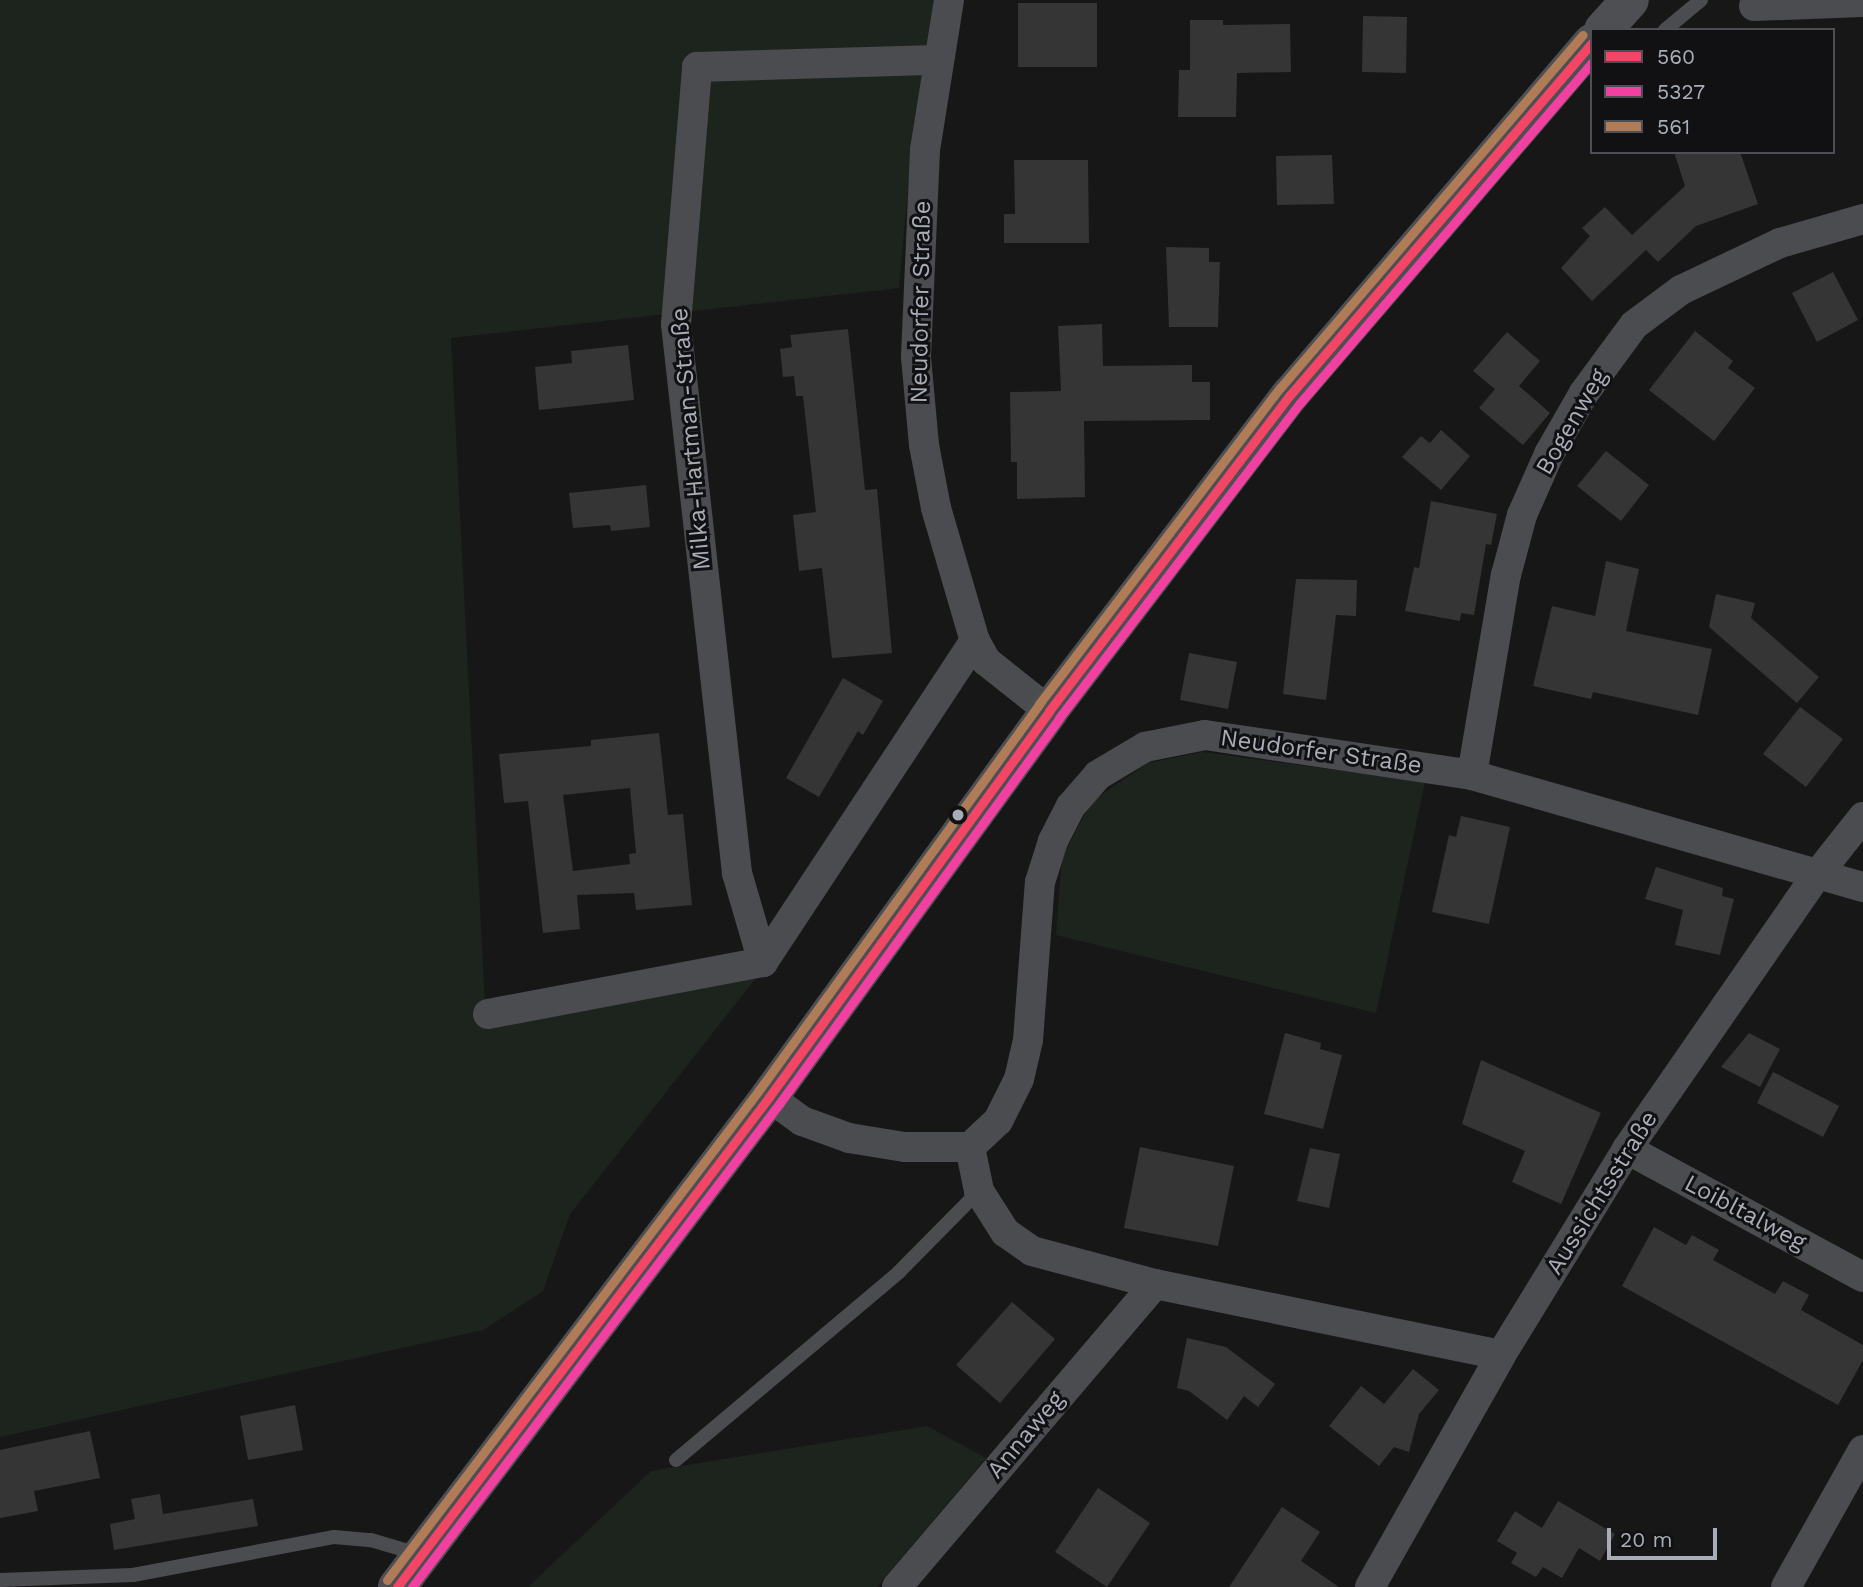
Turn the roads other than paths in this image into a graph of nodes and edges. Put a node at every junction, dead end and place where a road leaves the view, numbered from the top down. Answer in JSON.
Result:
{"nodes":[{"id":1,"x":949,"y":0,"type":"edge"},
{"id":2,"x":1630,"y":0,"type":"edge"},
{"id":3,"x":1701,"y":0,"type":"edge"},
{"id":4,"x":1863,"y":2,"type":"edge"},
{"id":5,"x":1750,"y":3,"type":"edge"},
{"id":6,"x":1605,"y":28,"type":"edge"},
{"id":7,"x":1667,"y":28,"type":"edge"},
{"id":8,"x":1590,"y":45,"type":"edge"},
{"id":9,"x":937,"y":60,"type":"junction"},
{"id":10,"x":1590,"y":75,"type":"edge"},
{"id":11,"x":1555,"y":84,"type":"junction"},
{"id":12,"x":1863,"y":219,"type":"edge"},
{"id":13,"x":975,"y":641,"type":"junction"},
{"id":14,"x":1049,"y":711,"type":"junction"},
{"id":15,"x":1472,"y":775,"type":"junction"},
{"id":16,"x":1863,"y":817,"type":"edge"},
{"id":17,"x":1817,"y":875,"type":"junction"},
{"id":18,"x":1863,"y":887,"type":"edge"},
{"id":19,"x":763,"y":962,"type":"junction"},
{"id":20,"x":488,"y":1014,"type":"dead end"},
{"id":21,"x":769,"y":1097,"type":"junction"},
{"id":22,"x":970,"y":1147,"type":"junction"},
{"id":23,"x":1627,"y":1149,"type":"junction"},
{"id":24,"x":979,"y":1191,"type":"junction"},
{"id":25,"x":1863,"y":1277,"type":"edge"},
{"id":26,"x":1155,"y":1284,"type":"junction"},
{"id":27,"x":1502,"y":1355,"type":"junction"},
{"id":28,"x":1863,"y":1450,"type":"edge"},
{"id":29,"x":677,"y":1460,"type":"dead end"},
{"id":30,"x":423,"y":1555,"type":"junction"},
{"id":31,"x":0,"y":1580,"type":"edge"},
{"id":32,"x":397,"y":1587,"type":"edge"},
{"id":33,"x":897,"y":1587,"type":"edge"},
{"id":34,"x":1370,"y":1587,"type":"edge"},
{"id":35,"x":1786,"y":1587,"type":"edge"}],
"edges":[{"from":1,"to":9,"type":"street","name":"Neudorfer Straße"},
{"from":2,"to":6,"type":"main road"},
{"from":3,"to":7,"type":"lane"},
{"from":4,"to":5,"type":"street"},
{"from":8,"to":11,"type":"main road"},
{"from":9,"to":13,"type":"street","name":"Neudorfer Straße"},
{"from":9,"to":19,"type":"street","name":"Milka-Hartman-Straße"},
{"from":10,"to":11,"type":"lane"},
{"from":11,"to":14,"type":"main road"},
{"from":12,"to":15,"type":"street","name":"Bogenweg"},
{"from":13,"to":14,"type":"street","name":"Neudorfer Straße"},
{"from":13,"to":19,"type":"street"},
{"from":14,"to":21,"type":"main road"},
{"from":15,"to":17,"type":"street","name":"Neudorfer Straße"},
{"from":15,"to":22,"type":"street","name":"Neudorfer Straße"},
{"from":16,"to":17,"type":"street","name":"Aussichtsstraße"},
{"from":17,"to":18,"type":"street","name":"Neudorfer Straße"},
{"from":17,"to":23,"type":"street","name":"Aussichtsstraße"},
{"from":19,"to":20,"type":"street"},
{"from":21,"to":22,"type":"street"},
{"from":21,"to":30,"type":"main road"},
{"from":22,"to":24,"type":"street"},
{"from":23,"to":25,"type":"street","name":"Loibltalweg"},
{"from":23,"to":27,"type":"street","name":"Aussichtsstraße"},
{"from":24,"to":26,"type":"street"},
{"from":24,"to":29,"type":"lane"},
{"from":26,"to":27,"type":"street"},
{"from":26,"to":33,"type":"street","name":"Annaweg"},
{"from":27,"to":34,"type":"street","name":"Aussichtsstraße"},
{"from":28,"to":35,"type":"street"},
{"from":30,"to":31,"type":"lane"},
{"from":30,"to":32,"type":"main road"}]}
